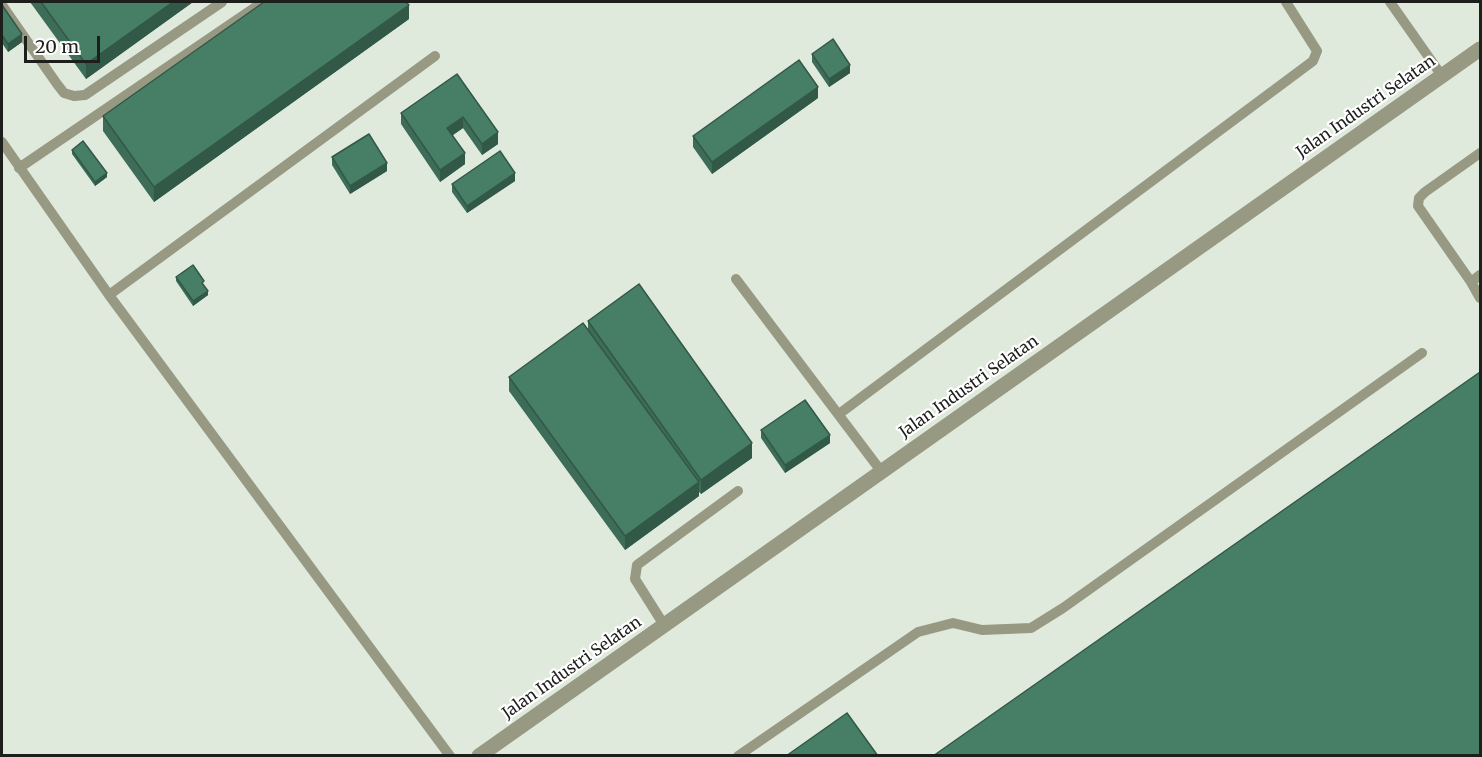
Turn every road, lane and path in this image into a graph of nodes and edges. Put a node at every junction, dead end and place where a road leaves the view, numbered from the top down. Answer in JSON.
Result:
{"nodes":[{"id":1,"x":222,"y":2,"type":"edge"},
{"id":2,"x":263,"y":2,"type":"edge"},
{"id":3,"x":1286,"y":2,"type":"edge"},
{"id":4,"x":1390,"y":2,"type":"edge"},
{"id":5,"x":2,"y":5,"type":"edge"},
{"id":6,"x":1480,"y":49,"type":"edge"},
{"id":7,"x":435,"y":56,"type":"dead end"},
{"id":8,"x":1442,"y":76,"type":"junction"},
{"id":9,"x":2,"y":142,"type":"edge"},
{"id":10,"x":1480,"y":153,"type":"edge"},
{"id":11,"x":19,"y":168,"type":"junction"},
{"id":12,"x":1480,"y":275,"type":"edge"},
{"id":13,"x":736,"y":279,"type":"dead end"},
{"id":14,"x":1471,"y":282,"type":"junction"},
{"id":15,"x":109,"y":295,"type":"junction"},
{"id":16,"x":1480,"y":298,"type":"edge"},
{"id":17,"x":1422,"y":353,"type":"dead end"},
{"id":18,"x":839,"y":414,"type":"junction"},
{"id":19,"x":881,"y":471,"type":"junction"},
{"id":20,"x":738,"y":491,"type":"dead end"},
{"id":21,"x":664,"y":625,"type":"junction"},
{"id":22,"x":450,"y":756,"type":"edge"},
{"id":23,"x":479,"y":756,"type":"edge"},
{"id":24,"x":738,"y":756,"type":"edge"}],
"edges":[{"from":1,"to":5,"type":"lane"},
{"from":2,"to":11,"type":"lane"},
{"from":3,"to":18,"type":"lane"},
{"from":4,"to":8,"type":"lane"},
{"from":6,"to":8,"type":"street","name":"Jalan Industri Selatan"},
{"from":7,"to":15,"type":"lane"},
{"from":8,"to":19,"type":"street","name":"Jalan Industri Selatan"},
{"from":9,"to":11,"type":"lane"},
{"from":10,"to":14,"type":"lane"},
{"from":11,"to":15,"type":"lane"},
{"from":12,"to":14,"type":"lane"},
{"from":13,"to":18,"type":"lane"},
{"from":14,"to":16,"type":"lane"},
{"from":15,"to":22,"type":"lane"},
{"from":17,"to":24,"type":"lane"},
{"from":18,"to":19,"type":"lane"},
{"from":19,"to":21,"type":"street","name":"Jalan Industri Selatan"},
{"from":20,"to":21,"type":"lane"},
{"from":21,"to":23,"type":"street","name":"Jalan Industri Selatan"}]}
